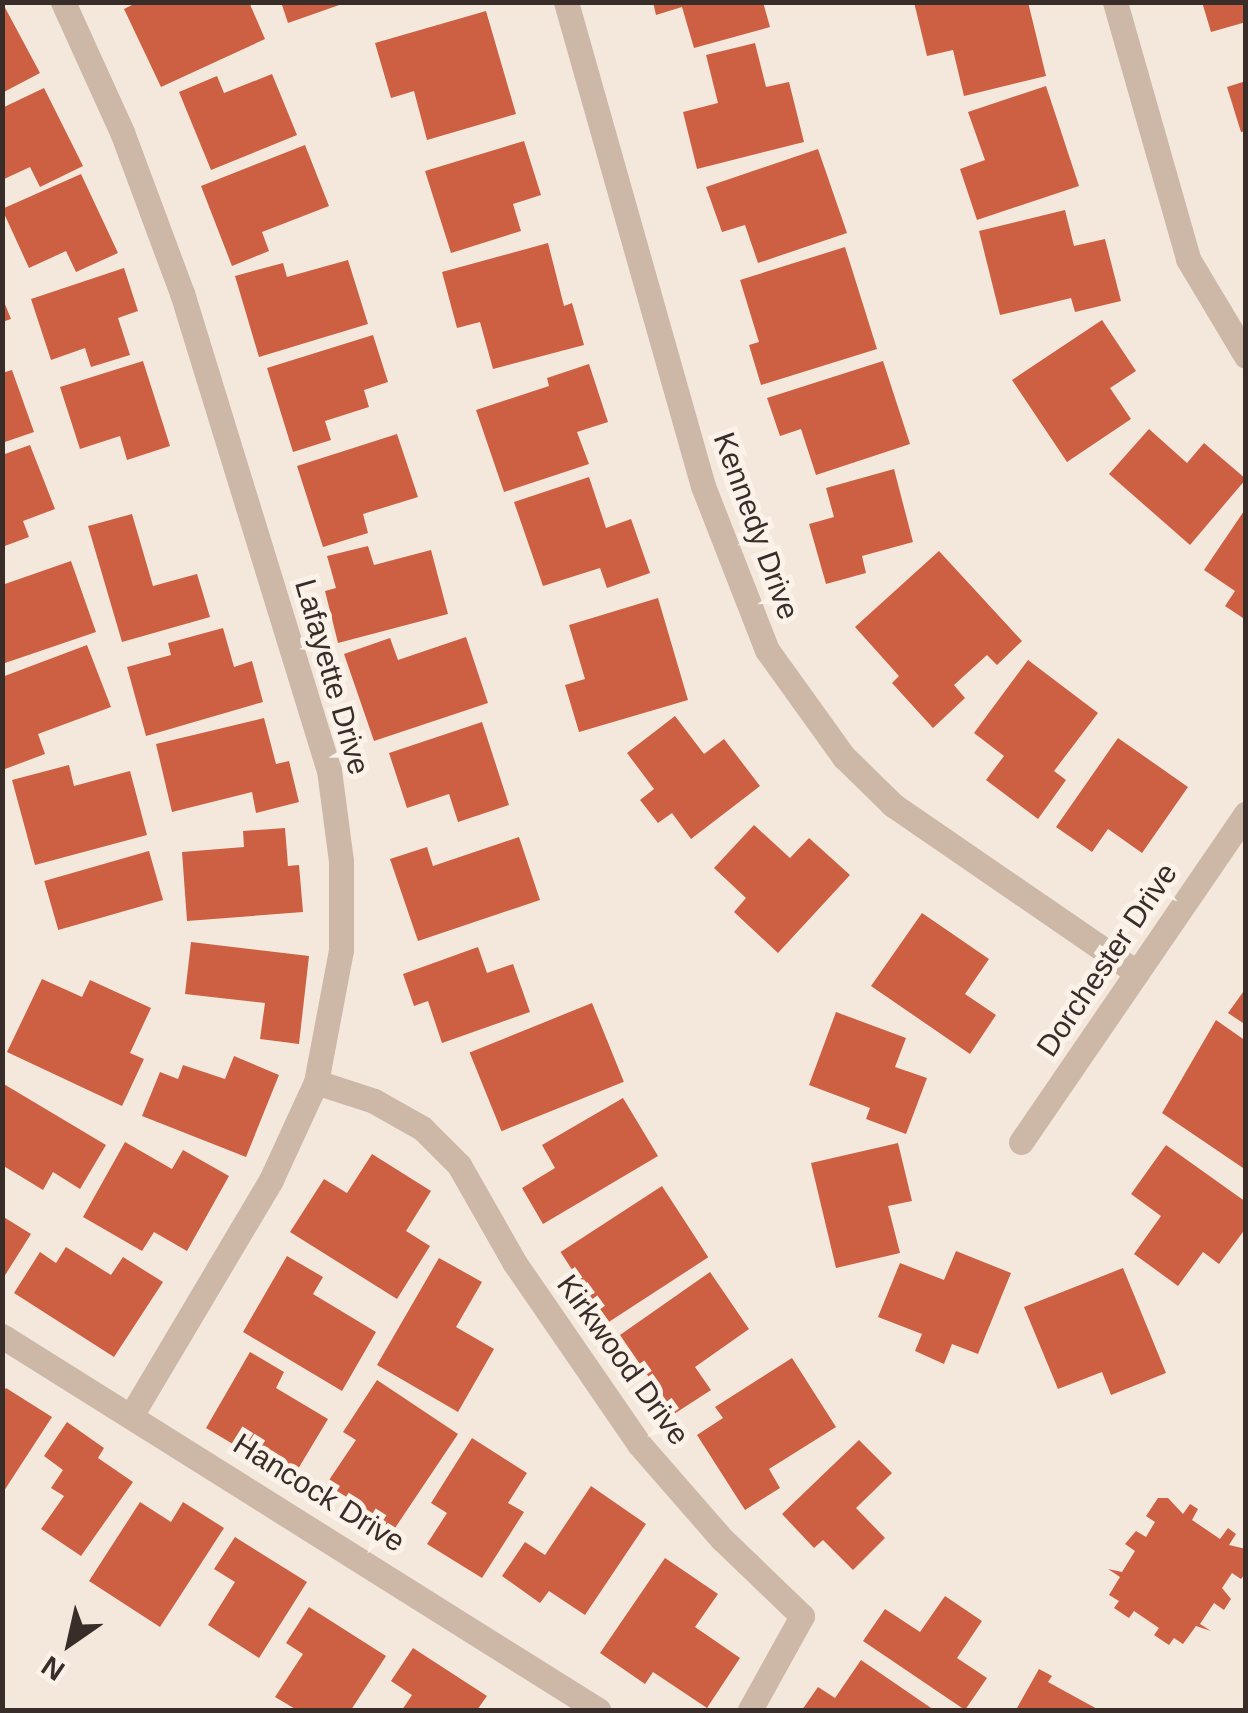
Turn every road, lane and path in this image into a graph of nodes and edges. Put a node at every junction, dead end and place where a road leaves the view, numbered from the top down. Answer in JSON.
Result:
{"nodes":[{"id":1,"x":63,"y":2,"type":"edge"},
{"id":2,"x":566,"y":2,"type":"edge"},
{"id":3,"x":1116,"y":2,"type":"edge"},
{"id":4,"x":1246,"y":356,"type":"edge"},
{"id":5,"x":1246,"y":814,"type":"edge"},
{"id":6,"x":1136,"y":973,"type":"junction"},
{"id":7,"x":316,"y":1082,"type":"junction"},
{"id":8,"x":1022,"y":1142,"type":"dead end"},
{"id":9,"x":2,"y":1336,"type":"edge"},
{"id":10,"x":132,"y":1414,"type":"junction"},
{"id":11,"x":598,"y":1710,"type":"edge"},
{"id":12,"x":750,"y":1710,"type":"edge"}],
"edges":[{"from":1,"to":7,"type":"street","name":"Lafayette Drive"},
{"from":2,"to":6,"type":"street","name":"Kennedy Drive"},
{"from":3,"to":4,"type":"street"},
{"from":5,"to":6,"type":"street","name":"Dorchester Drive"},
{"from":6,"to":8,"type":"street","name":"Dorchester Drive"},
{"from":7,"to":10,"type":"street","name":"Lafayette Drive"},
{"from":7,"to":12,"type":"street","name":"Kirkwood Drive"},
{"from":9,"to":10,"type":"street","name":"Hancock Drive"},
{"from":10,"to":11,"type":"street","name":"Hancock Drive"}]}
